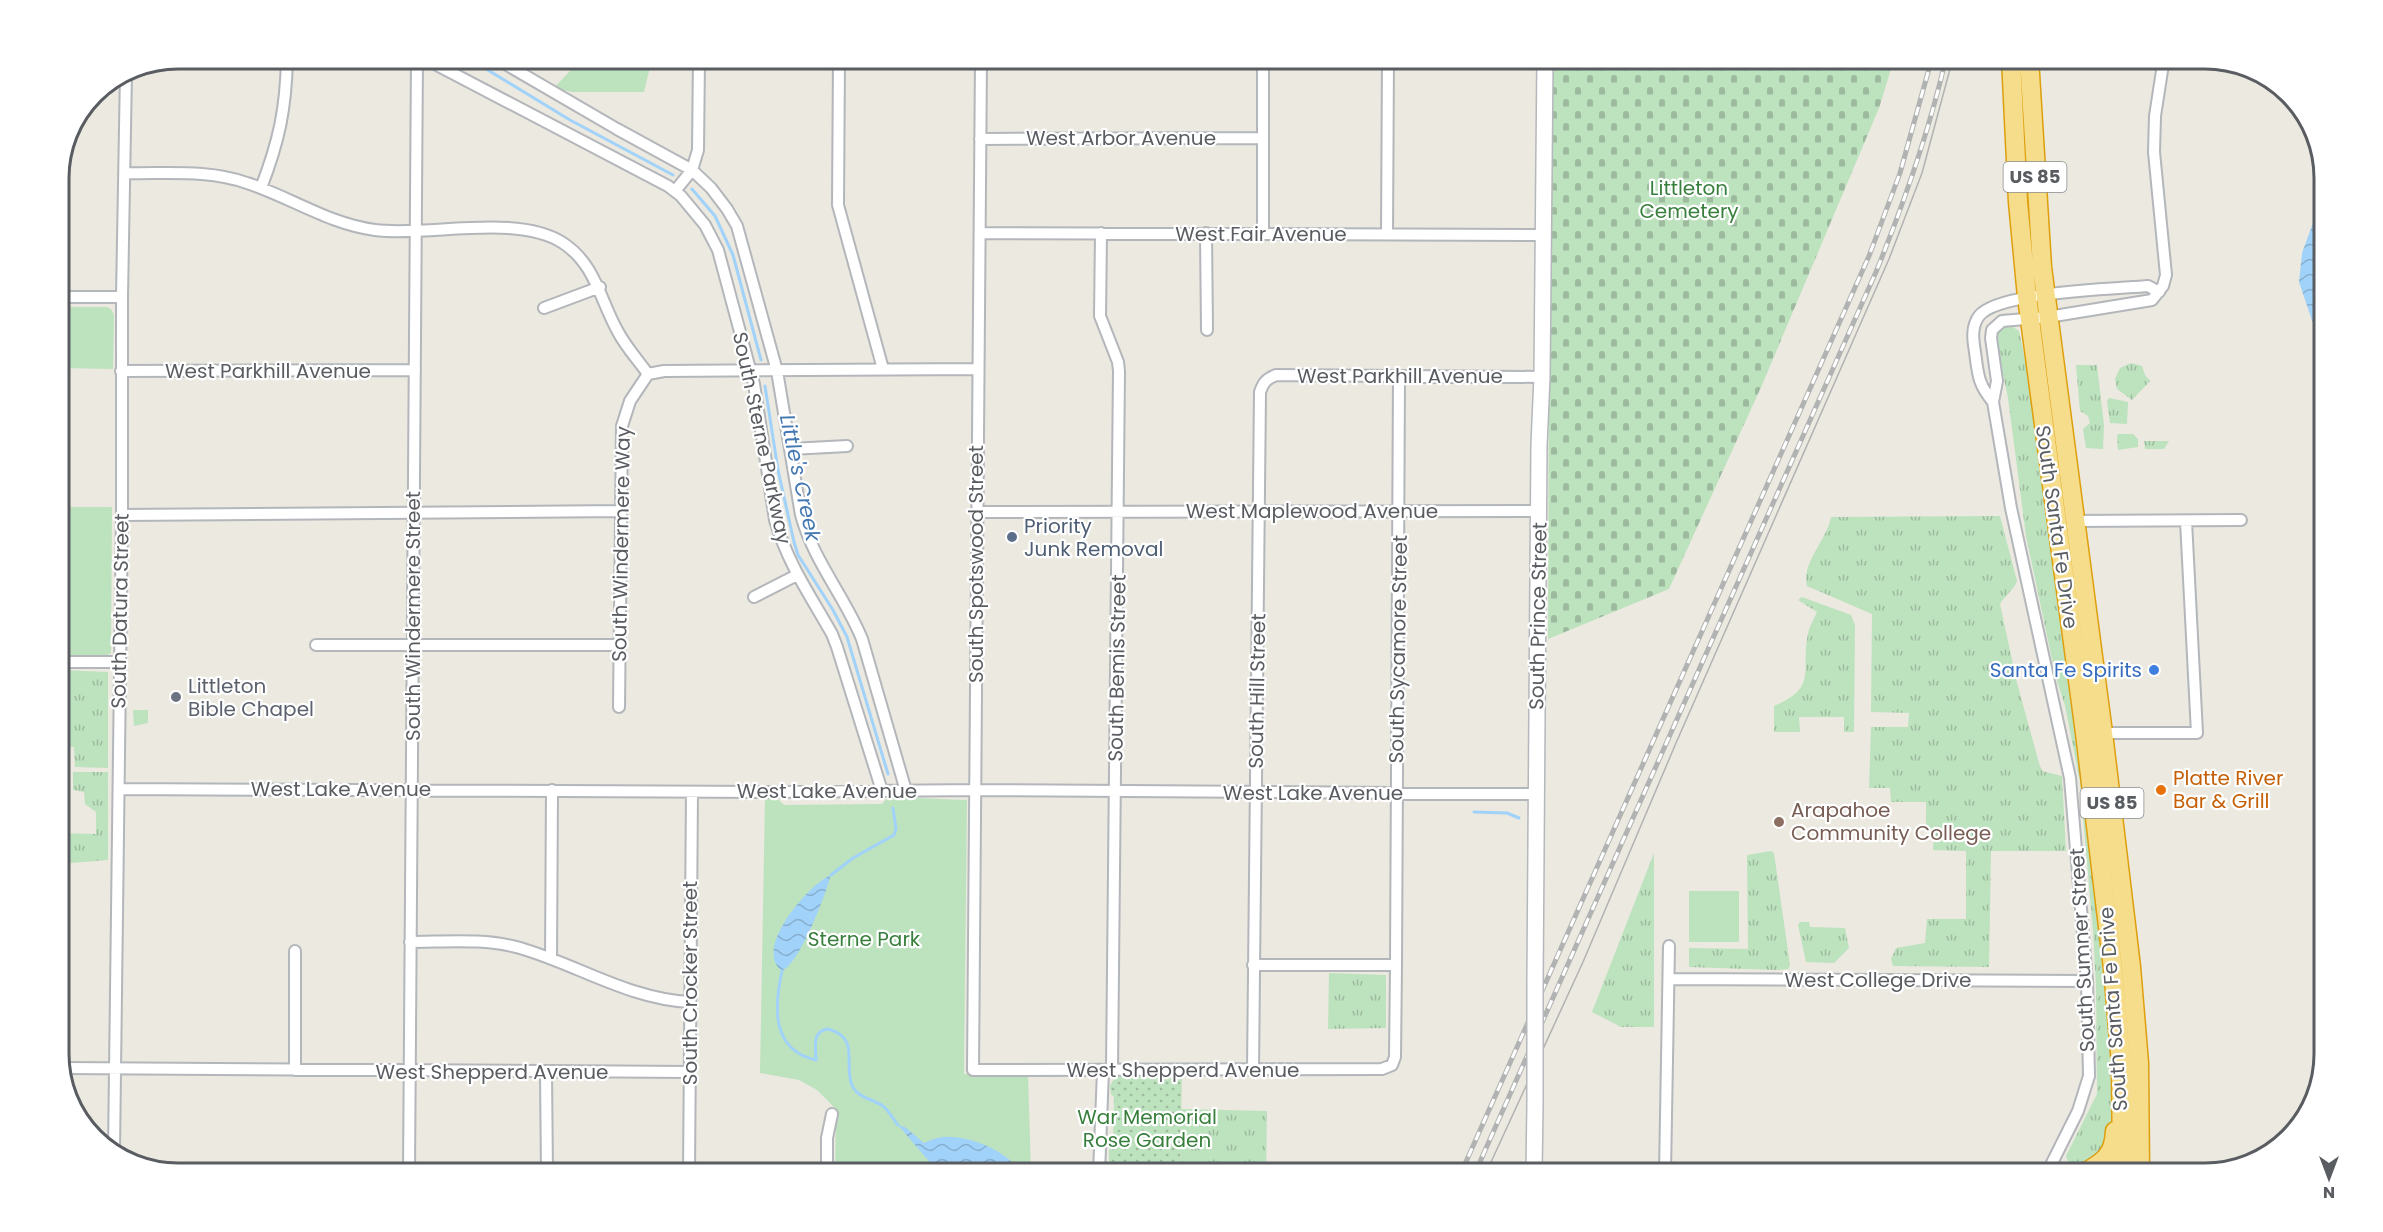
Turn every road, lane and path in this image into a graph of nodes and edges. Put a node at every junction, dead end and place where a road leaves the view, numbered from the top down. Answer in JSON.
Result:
{"nodes":[{"id":1,"x":287,"y":69,"type":"edge"},
{"id":2,"x":418,"y":69,"type":"edge"},
{"id":3,"x":445,"y":69,"type":"edge"},
{"id":4,"x":514,"y":69,"type":"edge"},
{"id":5,"x":699,"y":69,"type":"edge"},
{"id":6,"x":839,"y":69,"type":"edge"},
{"id":7,"x":981,"y":69,"type":"edge"},
{"id":8,"x":1263,"y":69,"type":"edge"},
{"id":9,"x":1388,"y":69,"type":"edge"},
{"id":10,"x":1545,"y":69,"type":"edge"},
{"id":11,"x":2012,"y":69,"type":"edge"},
{"id":12,"x":2030,"y":69,"type":"edge"},
{"id":13,"x":2162,"y":69,"type":"edge"},
{"id":14,"x":126,"y":83,"type":"edge"},
{"id":15,"x":1263,"y":138,"type":"junction"},
{"id":16,"x":980,"y":139,"type":"junction"},
{"id":17,"x":692,"y":170,"type":"junction"},
{"id":18,"x":125,"y":173,"type":"junction"},
{"id":19,"x":261,"y":188,"type":"junction"},
{"id":20,"x":675,"y":191,"type":"junction"},
{"id":21,"x":416,"y":230,"type":"junction"},
{"id":22,"x":980,"y":233,"type":"junction"},
{"id":23,"x":1101,"y":233,"type":"junction"},
{"id":24,"x":1206,"y":233,"type":"junction"},
{"id":25,"x":1263,"y":234,"type":"junction"},
{"id":26,"x":1387,"y":234,"type":"junction"},
{"id":27,"x":1543,"y":235,"type":"junction"},
{"id":28,"x":600,"y":287,"type":"junction"},
{"id":29,"x":2159,"y":292,"type":"junction"},
{"id":30,"x":2036,"y":296,"type":"junction"},
{"id":31,"x":69,"y":297,"type":"edge"},
{"id":32,"x":122,"y":297,"type":"junction"},
{"id":33,"x":544,"y":308,"type":"dead end"},
{"id":34,"x":2048,"y":317,"type":"junction"},
{"id":35,"x":2030,"y":318,"type":"junction"},
{"id":36,"x":1207,"y":330,"type":"dead end"},
{"id":37,"x":883,"y":369,"type":"junction"},
{"id":38,"x":978,"y":369,"type":"junction"},
{"id":39,"x":415,"y":370,"type":"junction"},
{"id":40,"x":750,"y":370,"type":"junction"},
{"id":41,"x":777,"y":370,"type":"junction"},
{"id":42,"x":121,"y":371,"type":"junction"},
{"id":43,"x":648,"y":374,"type":"junction"},
{"id":44,"x":1399,"y":377,"type":"junction"},
{"id":45,"x":1542,"y":377,"type":"junction"},
{"id":46,"x":1262,"y":384,"type":"joint"},
{"id":47,"x":1993,"y":402,"type":"junction"},
{"id":48,"x":846,"y":446,"type":"dead end"},
{"id":49,"x":791,"y":449,"type":"junction"},
{"id":50,"x":414,"y":511,"type":"junction"},
{"id":51,"x":620,"y":511,"type":"junction"},
{"id":52,"x":1119,"y":511,"type":"junction"},
{"id":53,"x":1259,"y":511,"type":"junction"},
{"id":54,"x":1399,"y":511,"type":"junction"},
{"id":55,"x":1540,"y":511,"type":"junction"},
{"id":56,"x":977,"y":512,"type":"junction"},
{"id":57,"x":122,"y":515,"type":"junction"},
{"id":58,"x":2241,"y":520,"type":"dead end"},
{"id":59,"x":2066,"y":521,"type":"junction"},
{"id":60,"x":2186,"y":521,"type":"junction"},
{"id":61,"x":797,"y":575,"type":"junction"},
{"id":62,"x":754,"y":597,"type":"dead end"},
{"id":63,"x":316,"y":645,"type":"dead end"},
{"id":64,"x":619,"y":645,"type":"junction"},
{"id":65,"x":413,"y":646,"type":"junction"},
{"id":66,"x":69,"y":662,"type":"edge"},
{"id":67,"x":119,"y":662,"type":"junction"},
{"id":68,"x":619,"y":707,"type":"dead end"},
{"id":69,"x":2094,"y":733,"type":"junction"},
{"id":70,"x":118,"y":789,"type":"junction"},
{"id":71,"x":412,"y":789,"type":"junction"},
{"id":72,"x":552,"y":790,"type":"junction"},
{"id":73,"x":975,"y":790,"type":"junction"},
{"id":74,"x":882,"y":791,"type":"junction"},
{"id":75,"x":906,"y":791,"type":"junction"},
{"id":76,"x":692,"y":792,"type":"junction"},
{"id":77,"x":1115,"y":792,"type":"junction"},
{"id":78,"x":1256,"y":792,"type":"junction"},
{"id":79,"x":1396,"y":793,"type":"junction"},
{"id":80,"x":1536,"y":794,"type":"junction"},
{"id":81,"x":410,"y":942,"type":"junction"},
{"id":82,"x":1669,"y":946,"type":"dead end"},
{"id":83,"x":295,"y":951,"type":"dead end"},
{"id":84,"x":551,"y":959,"type":"junction"},
{"id":85,"x":1253,"y":965,"type":"junction"},
{"id":86,"x":1396,"y":965,"type":"junction"},
{"id":87,"x":1669,"y":979,"type":"junction"},
{"id":88,"x":2087,"y":981,"type":"junction"},
{"id":89,"x":2116,"y":998,"type":"junction"},
{"id":90,"x":690,"y":1002,"type":"junction"},
{"id":91,"x":1392,"y":1065,"type":"joint"},
{"id":92,"x":70,"y":1068,"type":"edge"},
{"id":93,"x":115,"y":1069,"type":"junction"},
{"id":94,"x":295,"y":1070,"type":"junction"},
{"id":95,"x":973,"y":1070,"type":"joint"},
{"id":96,"x":1107,"y":1070,"type":"junction"},
{"id":97,"x":1253,"y":1070,"type":"junction"},
{"id":98,"x":409,"y":1071,"type":"junction"},
{"id":99,"x":690,"y":1072,"type":"junction"},
{"id":100,"x":546,"y":1073,"type":"junction"},
{"id":101,"x":832,"y":1114,"type":"dead end"},
{"id":102,"x":114,"y":1142,"type":"edge"},
{"id":103,"x":409,"y":1163,"type":"edge"},
{"id":104,"x":547,"y":1163,"type":"edge"},
{"id":105,"x":689,"y":1163,"type":"edge"},
{"id":106,"x":827,"y":1163,"type":"edge"},
{"id":107,"x":1100,"y":1163,"type":"edge"},
{"id":108,"x":1534,"y":1163,"type":"edge"},
{"id":109,"x":1665,"y":1163,"type":"edge"},
{"id":110,"x":2052,"y":1163,"type":"edge"},
{"id":111,"x":2102,"y":1163,"type":"edge"},
{"id":112,"x":2122,"y":1163,"type":"edge"},
{"id":113,"x":2140,"y":1163,"type":"edge"}],
"edges":[{"from":1,"to":19,"type":"street"},
{"from":2,"to":21,"type":"street","name":"South Windermere Street"},
{"from":3,"to":20,"type":"street"},
{"from":4,"to":17,"type":"street","name":"South Sterne Parkway"},
{"from":5,"to":17,"type":"street"},
{"from":6,"to":37,"type":"street"},
{"from":7,"to":16,"type":"street","name":"South Spotswood Street"},
{"from":8,"to":15,"type":"street"},
{"from":9,"to":26,"type":"street"},
{"from":10,"to":27,"type":"street","name":"South Prince Street"},
{"from":11,"to":30,"type":"highway","name":"South Santa Fe Drive","number":"US 85"},
{"from":12,"to":30,"type":"highway","name":"South Santa Fe Drive","number":"US 85"},
{"from":13,"to":29,"type":"street"},
{"from":14,"to":18,"type":"street","name":"South Datura Street"},
{"from":15,"to":16,"type":"street","name":"West Arbor Avenue"},
{"from":15,"to":25,"type":"street"},
{"from":16,"to":22,"type":"street","name":"South Spotswood Street"},
{"from":17,"to":20,"type":"street"},
{"from":17,"to":41,"type":"street","name":"South Sterne Parkway"},
{"from":18,"to":19,"type":"street"},
{"from":18,"to":32,"type":"street","name":"South Datura Street"},
{"from":19,"to":21,"type":"street"},
{"from":20,"to":40,"type":"street","name":"South Sterne Parkway"},
{"from":21,"to":28,"type":"street"},
{"from":21,"to":39,"type":"street","name":"South Windermere Street"},
{"from":22,"to":23,"type":"street","name":"West Fair Avenue"},
{"from":22,"to":38,"type":"street","name":"South Spotswood Street"},
{"from":23,"to":24,"type":"street","name":"West Fair Avenue"},
{"from":23,"to":52,"type":"street","name":"South Bemis Street"},
{"from":24,"to":25,"type":"street","name":"West Fair Avenue"},
{"from":24,"to":36,"type":"street"},
{"from":25,"to":26,"type":"street","name":"West Fair Avenue"},
{"from":26,"to":27,"type":"street","name":"West Fair Avenue"},
{"from":27,"to":45,"type":"street","name":"South Prince Street"},
{"from":28,"to":33,"type":"street"},
{"from":28,"to":43,"type":"street"},
{"from":29,"to":30,"type":"street","name":"South Sumner Street"},
{"from":29,"to":34,"type":"street","name":"South Sumner Street"},
{"from":30,"to":34,"type":"highway","name":"South Santa Fe Drive","number":"US 85"},
{"from":30,"to":35,"type":"highway","name":"South Santa Fe Drive","number":"US 85"},
{"from":30,"to":47,"type":"street","name":"South Sumner Street"},
{"from":31,"to":32,"type":"street"},
{"from":32,"to":42,"type":"street","name":"South Datura Street"},
{"from":34,"to":35,"type":"street","name":"South Sumner Street"},
{"from":34,"to":59,"type":"highway","name":"South Santa Fe Drive","number":"US 85"},
{"from":35,"to":47,"type":"street","name":"South Sumner Street"},
{"from":35,"to":59,"type":"highway","name":"South Santa Fe Drive","number":"US 85"},
{"from":37,"to":38,"type":"street"},
{"from":37,"to":41,"type":"street"},
{"from":38,"to":56,"type":"street","name":"South Spotswood Street"},
{"from":39,"to":42,"type":"street","name":"West Parkhill Avenue"},
{"from":39,"to":50,"type":"street","name":"South Windermere Street"},
{"from":40,"to":41,"type":"street"},
{"from":40,"to":43,"type":"street"},
{"from":40,"to":61,"type":"street","name":"South Sterne Parkway"},
{"from":41,"to":49,"type":"street","name":"South Sterne Parkway"},
{"from":42,"to":57,"type":"street","name":"South Datura Street"},
{"from":43,"to":51,"type":"street","name":"South Windermere Way"},
{"from":44,"to":45,"type":"street","name":"West Parkhill Avenue"},
{"from":44,"to":46,"type":"street","name":"West Parkhill Avenue"},
{"from":44,"to":54,"type":"street","name":"South Sycamore Street"},
{"from":45,"to":55,"type":"street","name":"South Prince Street"},
{"from":46,"to":53,"type":"street","name":"South Hill Street"},
{"from":47,"to":88,"type":"street","name":"South Sumner Street"},
{"from":48,"to":49,"type":"street"},
{"from":49,"to":75,"type":"street","name":"South Sterne Parkway"},
{"from":50,"to":51,"type":"street"},
{"from":50,"to":57,"type":"street"},
{"from":50,"to":65,"type":"street","name":"South Windermere Street"},
{"from":51,"to":64,"type":"street","name":"South Windermere Way"},
{"from":52,"to":53,"type":"street","name":"West Maplewood Avenue"},
{"from":52,"to":56,"type":"street","name":"West Maplewood Avenue"},
{"from":52,"to":77,"type":"street","name":"South Bemis Street"},
{"from":53,"to":54,"type":"street","name":"West Maplewood Avenue"},
{"from":53,"to":78,"type":"street","name":"South Hill Street"},
{"from":54,"to":55,"type":"street","name":"West Maplewood Avenue"},
{"from":54,"to":79,"type":"street","name":"South Sycamore Street"},
{"from":55,"to":80,"type":"street","name":"South Prince Street"},
{"from":56,"to":73,"type":"street","name":"South Spotswood Street"},
{"from":57,"to":67,"type":"street","name":"South Datura Street"},
{"from":58,"to":60,"type":"street"},
{"from":59,"to":60,"type":"street"},
{"from":59,"to":69,"type":"highway","name":"South Santa Fe Drive","number":"US 85"},
{"from":60,"to":69,"type":"street"},
{"from":61,"to":62,"type":"street"},
{"from":61,"to":74,"type":"street","name":"South Sterne Parkway"},
{"from":63,"to":65,"type":"street"},
{"from":64,"to":65,"type":"street"},
{"from":64,"to":68,"type":"street","name":"South Windermere Way"},
{"from":65,"to":71,"type":"street","name":"South Windermere Street"},
{"from":66,"to":67,"type":"street"},
{"from":67,"to":70,"type":"street","name":"South Datura Street"},
{"from":69,"to":89,"type":"highway","name":"South Santa Fe Drive","number":"US 85"},
{"from":69,"to":113,"type":"highway","name":"South Santa Fe Drive","number":"US 85"},
{"from":70,"to":71,"type":"street","name":"West Lake Avenue"},
{"from":70,"to":93,"type":"street","name":"South Datura Street"},
{"from":71,"to":72,"type":"street","name":"West Lake Avenue"},
{"from":71,"to":81,"type":"street","name":"South Windermere Street"},
{"from":72,"to":76,"type":"street","name":"West Lake Avenue"},
{"from":72,"to":84,"type":"street"},
{"from":73,"to":75,"type":"street","name":"West Lake Avenue"},
{"from":73,"to":77,"type":"street","name":"West Lake Avenue"},
{"from":73,"to":95,"type":"street","name":"South Spotswood Street"},
{"from":74,"to":75,"type":"street","name":"West Lake Avenue"},
{"from":74,"to":76,"type":"street","name":"West Lake Avenue"},
{"from":76,"to":90,"type":"street","name":"South Crocker Street"},
{"from":77,"to":78,"type":"street","name":"West Lake Avenue"},
{"from":77,"to":96,"type":"street","name":"South Bemis Street"},
{"from":78,"to":79,"type":"street","name":"West Lake Avenue"},
{"from":78,"to":85,"type":"street","name":"South Hill Street"},
{"from":79,"to":80,"type":"street","name":"West Lake Avenue"},
{"from":79,"to":86,"type":"street","name":"South Sycamore Street"},
{"from":80,"to":108,"type":"street","name":"South Prince Street","bridge":true},
{"from":81,"to":84,"type":"street"},
{"from":81,"to":98,"type":"street","name":"South Windermere Street"},
{"from":82,"to":87,"type":"street"},
{"from":83,"to":94,"type":"street"},
{"from":84,"to":90,"type":"street"},
{"from":85,"to":86,"type":"street"},
{"from":85,"to":97,"type":"street","name":"South Hill Street"},
{"from":86,"to":91,"type":"street","name":"South Sycamore Street"},
{"from":87,"to":88,"type":"street","name":"West College Drive"},
{"from":87,"to":109,"type":"street"},
{"from":88,"to":110,"type":"street","name":"South Sumner Street"},
{"from":89,"to":111,"type":"highway"},
{"from":89,"to":112,"type":"highway","name":"South Santa Fe Drive","number":"US 85"},
{"from":90,"to":99,"type":"street","name":"South Crocker Street"},
{"from":91,"to":97,"type":"street","name":"West Shepperd Avenue"},
{"from":92,"to":93,"type":"street","name":"West Shepperd Avenue"},
{"from":93,"to":94,"type":"street","name":"West Shepperd Avenue"},
{"from":93,"to":102,"type":"street","name":"South Datura Street"},
{"from":94,"to":98,"type":"street","name":"West Shepperd Avenue"},
{"from":95,"to":96,"type":"street","name":"West Shepperd Avenue"},
{"from":96,"to":97,"type":"street","name":"West Shepperd Avenue"},
{"from":96,"to":107,"type":"street","name":"South Bemis Street"},
{"from":98,"to":100,"type":"street","name":"West Shepperd Avenue"},
{"from":98,"to":103,"type":"street","name":"South Windermere Street"},
{"from":99,"to":100,"type":"street","name":"West Shepperd Avenue"},
{"from":99,"to":105,"type":"street","name":"South Crocker Street"},
{"from":100,"to":104,"type":"street"},
{"from":101,"to":106,"type":"street"}]}
